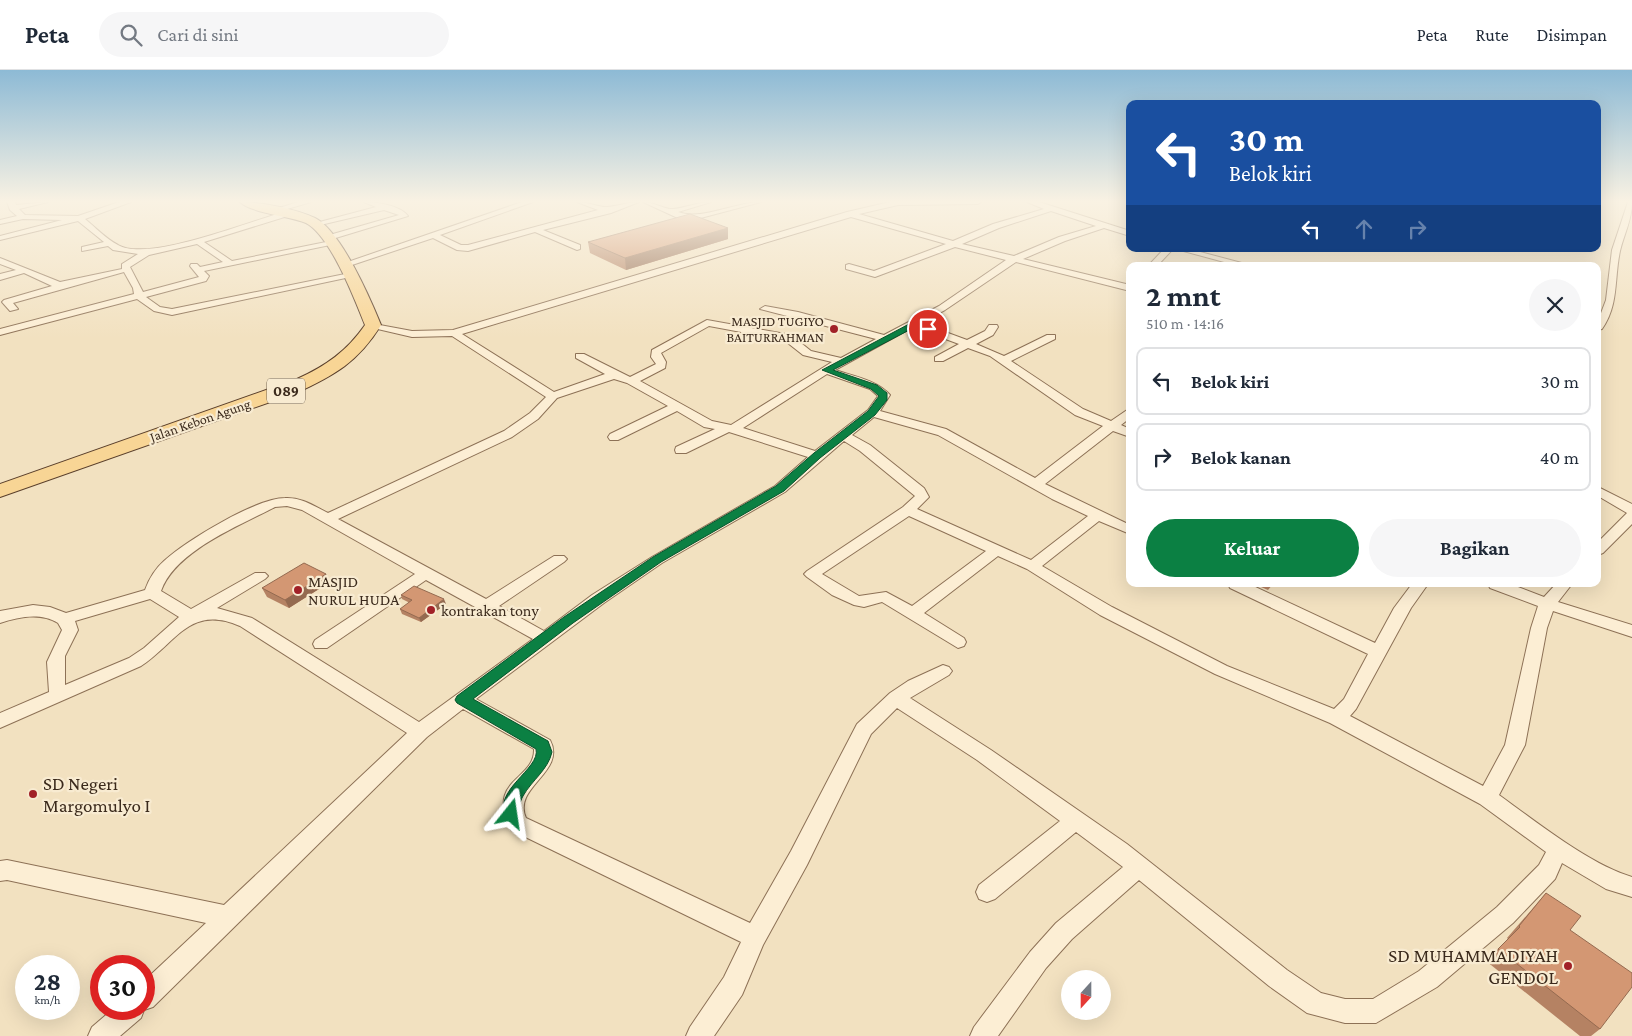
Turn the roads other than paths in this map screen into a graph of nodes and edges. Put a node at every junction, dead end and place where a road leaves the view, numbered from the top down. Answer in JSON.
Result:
{"nodes":[{"id":1,"x":93,"y":247,"type":"edge"},
{"id":2,"x":115,"y":247,"type":"edge"},
{"id":3,"x":172,"y":247,"type":"edge"},
{"id":4,"x":206,"y":247,"type":"edge"},
{"id":5,"x":304,"y":247,"type":"edge"},
{"id":6,"x":334,"y":247,"type":"edge"},
{"id":7,"x":404,"y":247,"type":"edge"},
{"id":8,"x":741,"y":247,"type":"edge"},
{"id":9,"x":946,"y":247,"type":"edge"},
{"id":10,"x":966,"y":247,"type":"edge"},
{"id":11,"x":1046,"y":247,"type":"edge"},
{"id":12,"x":1617,"y":247,"type":"edge"},
{"id":13,"x":85,"y":249,"type":"dead end"},
{"id":14,"x":119,"y":250,"type":"junction"},
{"id":15,"x":1166,"y":252,"type":"edge"},
{"id":16,"x":1192,"y":252,"type":"edge"},
{"id":17,"x":146,"y":253,"type":"junction"},
{"id":18,"x":1016,"y":260,"type":"junction"},
{"id":19,"x":0,"y":261,"type":"edge"},
{"id":20,"x":1156,"y":262,"type":"edge"},
{"id":21,"x":1234,"y":262,"type":"edge"},
{"id":22,"x":230,"y":264,"type":"junction"},
{"id":23,"x":122,"y":268,"type":"junction"},
{"id":24,"x":849,"y":268,"type":"dead end"},
{"id":25,"x":25,"y":270,"type":"junction"},
{"id":26,"x":348,"y":270,"type":"junction"},
{"id":27,"x":0,"y":277,"type":"edge"},
{"id":28,"x":61,"y":285,"type":"junction"},
{"id":29,"x":1126,"y":287,"type":"edge"},
{"id":30,"x":140,"y":296,"type":"junction"},
{"id":31,"x":13,"y":309,"type":"dead end"},
{"id":32,"x":765,"y":309,"type":"dead end"},
{"id":33,"x":1601,"y":323,"type":"edge"},
{"id":34,"x":914,"y":324,"type":"junction"},
{"id":35,"x":373,"y":325,"type":"junction"},
{"id":36,"x":993,"y":327,"type":"dead end"},
{"id":37,"x":0,"y":332,"type":"edge"},
{"id":38,"x":454,"y":334,"type":"junction"},
{"id":39,"x":1051,"y":337,"type":"dead end"},
{"id":40,"x":884,"y":338,"type":"junction"},
{"id":41,"x":968,"y":344,"type":"junction"},
{"id":42,"x":1018,"y":344,"type":"dead end"},
{"id":43,"x":994,"y":354,"type":"junction"},
{"id":44,"x":580,"y":356,"type":"dead end"},
{"id":45,"x":939,"y":359,"type":"dead end"},
{"id":46,"x":1004,"y":360,"type":"junction"},
{"id":47,"x":840,"y":361,"type":"junction"},
{"id":48,"x":826,"y":370,"type":"junction"},
{"id":49,"x":614,"y":375,"type":"junction"},
{"id":50,"x":631,"y":381,"type":"junction"},
{"id":51,"x":553,"y":396,"type":"junction"},
{"id":52,"x":676,"y":407,"type":"junction"},
{"id":53,"x":872,"y":413,"type":"junction"},
{"id":54,"x":1126,"y":415,"type":"edge"},
{"id":55,"x":1111,"y":426,"type":"junction"},
{"id":56,"x":729,"y":429,"type":"junction"},
{"id":57,"x":1126,"y":432,"type":"edge"},
{"id":58,"x":843,"y":435,"type":"junction"},
{"id":59,"x":614,"y":438,"type":"dead end"},
{"id":60,"x":681,"y":450,"type":"dead end"},
{"id":61,"x":817,"y":456,"type":"junction"},
{"id":62,"x":1036,"y":484,"type":"junction"},
{"id":63,"x":0,"y":491,"type":"edge"},
{"id":64,"x":1601,"y":493,"type":"edge"},
{"id":65,"x":908,"y":510,"type":"junction"},
{"id":66,"x":1632,"y":510,"type":"edge"},
{"id":67,"x":1098,"y":515,"type":"junction"},
{"id":68,"x":1632,"y":516,"type":"edge"},
{"id":69,"x":327,"y":519,"type":"junction"},
{"id":70,"x":1126,"y":528,"type":"edge"},
{"id":71,"x":1601,"y":547,"type":"edge"},
{"id":72,"x":996,"y":550,"type":"junction"},
{"id":73,"x":559,"y":559,"type":"dead end"},
{"id":74,"x":1032,"y":566,"type":"junction"},
{"id":75,"x":425,"y":574,"type":"junction"},
{"id":76,"x":260,"y":576,"type":"dead end"},
{"id":77,"x":1242,"y":587,"type":"edge"},
{"id":78,"x":1418,"y":587,"type":"edge"},
{"id":79,"x":1504,"y":587,"type":"edge"},
{"id":80,"x":1561,"y":587,"type":"edge"},
{"id":81,"x":152,"y":593,"type":"junction"},
{"id":82,"x":1547,"y":604,"type":"junction"},
{"id":83,"x":486,"y":607,"type":"junction"},
{"id":84,"x":914,"y":614,"type":"junction"},
{"id":85,"x":0,"y":617,"type":"edge"},
{"id":86,"x":192,"y":617,"type":"junction"},
{"id":87,"x":64,"y":619,"type":"junction"},
{"id":88,"x":1632,"y":631,"type":"edge"},
{"id":89,"x":544,"y":638,"type":"junction"},
{"id":90,"x":318,"y":642,"type":"dead end"},
{"id":91,"x":958,"y":642,"type":"dead end"},
{"id":92,"x":1378,"y":652,"type":"junction"},
{"id":93,"x":943,"y":672,"type":"dead end"},
{"id":94,"x":58,"y":695,"type":"junction"},
{"id":95,"x":896,"y":698,"type":"junction"},
{"id":96,"x":462,"y":700,"type":"junction"},
{"id":97,"x":1337,"y":718,"type":"junction"},
{"id":98,"x":0,"y":721,"type":"edge"},
{"id":99,"x":420,"y":732,"type":"junction"},
{"id":100,"x":1487,"y":798,"type":"junction"},
{"id":101,"x":1076,"y":820,"type":"junction"},
{"id":102,"x":1558,"y":849,"type":"junction"},
{"id":103,"x":1139,"y":867,"type":"junction"},
{"id":104,"x":0,"y":871,"type":"edge"},
{"id":105,"x":1632,"y":887,"type":"edge"},
{"id":106,"x":987,"y":892,"type":"dead end"},
{"id":107,"x":228,"y":917,"type":"junction"},
{"id":108,"x":754,"y":937,"type":"junction"},
{"id":109,"x":155,"y":988,"type":"edge"},
{"id":110,"x":119,"y":1020,"type":"edge"},
{"id":111,"x":101,"y":1036,"type":"edge"},
{"id":112,"x":699,"y":1036,"type":"edge"},
{"id":113,"x":983,"y":1036,"type":"edge"}],
"edges":[{"from":1,"to":13,"type":"street"},
{"from":2,"to":14,"type":"street"},
{"from":3,"to":17,"type":"street"},
{"from":4,"to":22,"type":"street"},
{"from":5,"to":22,"type":"street"},
{"from":6,"to":26,"type":"main road"},
{"from":7,"to":26,"type":"street"},
{"from":8,"to":38,"type":"street"},
{"from":9,"to":24,"type":"street"},
{"from":10,"to":18,"type":"street"},
{"from":11,"to":18,"type":"street"},
{"from":12,"to":33,"type":"street"},
{"from":14,"to":17,"type":"street"},
{"from":14,"to":23,"type":"street"},
{"from":15,"to":20,"type":"street"},
{"from":16,"to":21,"type":"street"},
{"from":17,"to":23,"type":"street"},
{"from":18,"to":29,"type":"street"},
{"from":18,"to":34,"type":"street"},
{"from":19,"to":25,"type":"street"},
{"from":22,"to":30,"type":"street"},
{"from":23,"to":28,"type":"street"},
{"from":23,"to":30,"type":"street"},
{"from":25,"to":27,"type":"street"},
{"from":25,"to":28,"type":"street"},
{"from":26,"to":30,"type":"street"},
{"from":26,"to":35,"type":"main road"},
{"from":28,"to":31,"type":"street"},
{"from":30,"to":37,"type":"street"},
{"from":32,"to":40,"type":"street"},
{"from":34,"to":40,"type":"street"},
{"from":34,"to":41,"type":"street"},
{"from":35,"to":38,"type":"street"},
{"from":35,"to":63,"type":"main road","name":"Jalan Kebon Agung","number":"089"},
{"from":36,"to":41,"type":"street"},
{"from":38,"to":51,"type":"street"},
{"from":39,"to":46,"type":"street"},
{"from":40,"to":47,"type":"street"},
{"from":41,"to":43,"type":"street"},
{"from":41,"to":45,"type":"street"},
{"from":42,"to":43,"type":"street"},
{"from":43,"to":46,"type":"street"},
{"from":44,"to":49,"type":"street"},
{"from":46,"to":55,"type":"street"},
{"from":47,"to":48,"type":"street"},
{"from":47,"to":50,"type":"street"},
{"from":48,"to":53,"type":"street"},
{"from":48,"to":56,"type":"street"},
{"from":49,"to":50,"type":"street"},
{"from":49,"to":51,"type":"street"},
{"from":50,"to":52,"type":"street"},
{"from":51,"to":69,"type":"street"},
{"from":52,"to":56,"type":"street"},
{"from":52,"to":59,"type":"street"},
{"from":53,"to":58,"type":"street"},
{"from":53,"to":62,"type":"street"},
{"from":54,"to":55,"type":"street"},
{"from":55,"to":57,"type":"street"},
{"from":55,"to":62,"type":"street"},
{"from":56,"to":60,"type":"street"},
{"from":56,"to":61,"type":"street"},
{"from":58,"to":61,"type":"street"},
{"from":58,"to":65,"type":"street"},
{"from":61,"to":89,"type":"street"},
{"from":62,"to":67,"type":"street"},
{"from":64,"to":66,"type":"street"},
{"from":65,"to":72,"type":"street"},
{"from":65,"to":84,"type":"street"},
{"from":67,"to":70,"type":"street"},
{"from":67,"to":74,"type":"street"},
{"from":68,"to":71,"type":"street"},
{"from":69,"to":75,"type":"street"},
{"from":69,"to":81,"type":"street"},
{"from":72,"to":74,"type":"street"},
{"from":72,"to":84,"type":"street"},
{"from":73,"to":83,"type":"street"},
{"from":74,"to":97,"type":"street"},
{"from":75,"to":83,"type":"street"},
{"from":75,"to":90,"type":"street"},
{"from":76,"to":86,"type":"street"},
{"from":77,"to":92,"type":"street"},
{"from":78,"to":92,"type":"street"},
{"from":79,"to":82,"type":"street"},
{"from":80,"to":82,"type":"street"},
{"from":81,"to":86,"type":"street"},
{"from":81,"to":87,"type":"street"},
{"from":82,"to":88,"type":"street"},
{"from":82,"to":100,"type":"street"},
{"from":83,"to":89,"type":"street"},
{"from":84,"to":91,"type":"street"},
{"from":85,"to":87,"type":"street"},
{"from":86,"to":94,"type":"street"},
{"from":86,"to":99,"type":"street"},
{"from":87,"to":94,"type":"street"},
{"from":89,"to":96,"type":"street"},
{"from":92,"to":97,"type":"street"},
{"from":93,"to":95,"type":"street"},
{"from":94,"to":98,"type":"street"},
{"from":95,"to":101,"type":"street"},
{"from":95,"to":108,"type":"street"},
{"from":96,"to":99,"type":"street"},
{"from":96,"to":108,"type":"street"},
{"from":97,"to":100,"type":"street"},
{"from":99,"to":107,"type":"street"},
{"from":100,"to":102,"type":"street"},
{"from":101,"to":103,"type":"street"},
{"from":101,"to":106,"type":"street"},
{"from":102,"to":103,"type":"street"},
{"from":102,"to":105,"type":"street"},
{"from":103,"to":113,"type":"street"},
{"from":104,"to":107,"type":"street"},
{"from":107,"to":109,"type":"street"},
{"from":108,"to":112,"type":"street"},
{"from":110,"to":111,"type":"street"}]}
